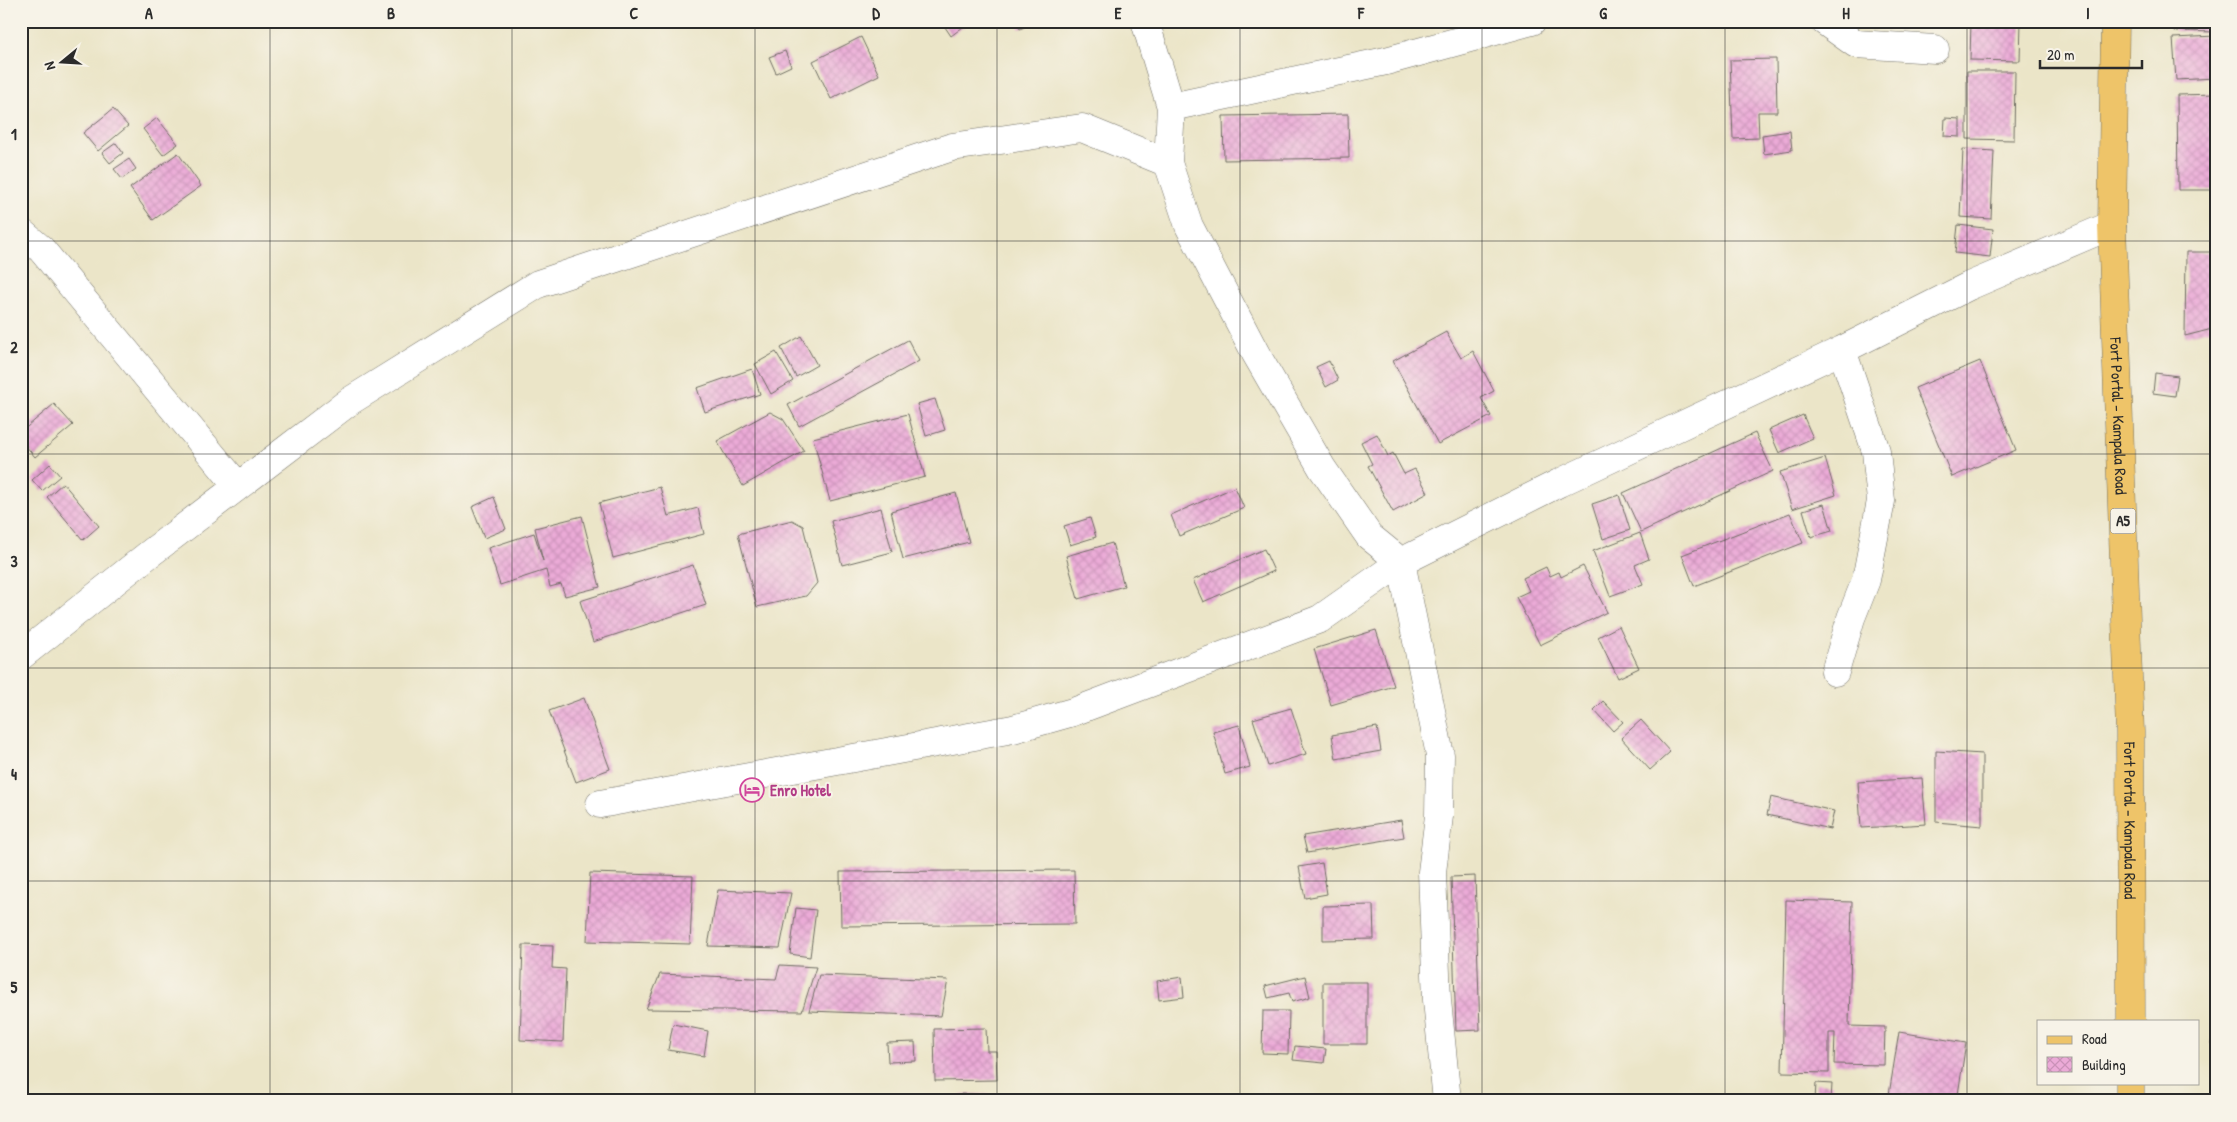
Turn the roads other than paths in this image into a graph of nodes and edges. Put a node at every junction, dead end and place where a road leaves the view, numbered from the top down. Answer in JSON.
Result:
{"nodes":[{"id":1,"x":1145,"y":21,"type":"edge"},
{"id":2,"x":1532,"y":21,"type":"edge"},
{"id":3,"x":1824,"y":21,"type":"edge"},
{"id":4,"x":2115,"y":21,"type":"edge"},
{"id":5,"x":1935,"y":49,"type":"dead end"},
{"id":6,"x":1172,"y":107,"type":"junction"},
{"id":7,"x":1168,"y":164,"type":"junction"},
{"id":8,"x":2112,"y":225,"type":"junction"},
{"id":9,"x":21,"y":232,"type":"edge"},
{"id":10,"x":1842,"y":350,"type":"junction"},
{"id":11,"x":237,"y":485,"type":"junction"},
{"id":12,"x":1402,"y":562,"type":"junction"},
{"id":13,"x":21,"y":656,"type":"edge"},
{"id":14,"x":1835,"y":672,"type":"dead end"},
{"id":15,"x":600,"y":804,"type":"dead end"},
{"id":16,"x":2130,"y":1020,"type":"edge"},
{"id":17,"x":2130,"y":1084,"type":"edge"},
{"id":18,"x":1447,"y":1101,"type":"edge"},
{"id":19,"x":2130,"y":1101,"type":"edge"}],
"edges":[{"from":1,"to":6,"type":"street"},
{"from":2,"to":6,"type":"street"},
{"from":3,"to":5,"type":"street"},
{"from":4,"to":8,"type":"main road","name":"Fort Portal - Kampala Road","number":"A5"},
{"from":6,"to":7,"type":"street"},
{"from":7,"to":11,"type":"street"},
{"from":7,"to":12,"type":"street"},
{"from":8,"to":10,"type":"street"},
{"from":8,"to":16,"type":"main road","name":"Fort Portal - Kampala Road","number":"A5"},
{"from":9,"to":11,"type":"street"},
{"from":10,"to":12,"type":"street"},
{"from":10,"to":14,"type":"street"},
{"from":11,"to":13,"type":"street"},
{"from":12,"to":15,"type":"street"},
{"from":12,"to":18,"type":"street"},
{"from":17,"to":19,"type":"main road"}]}
